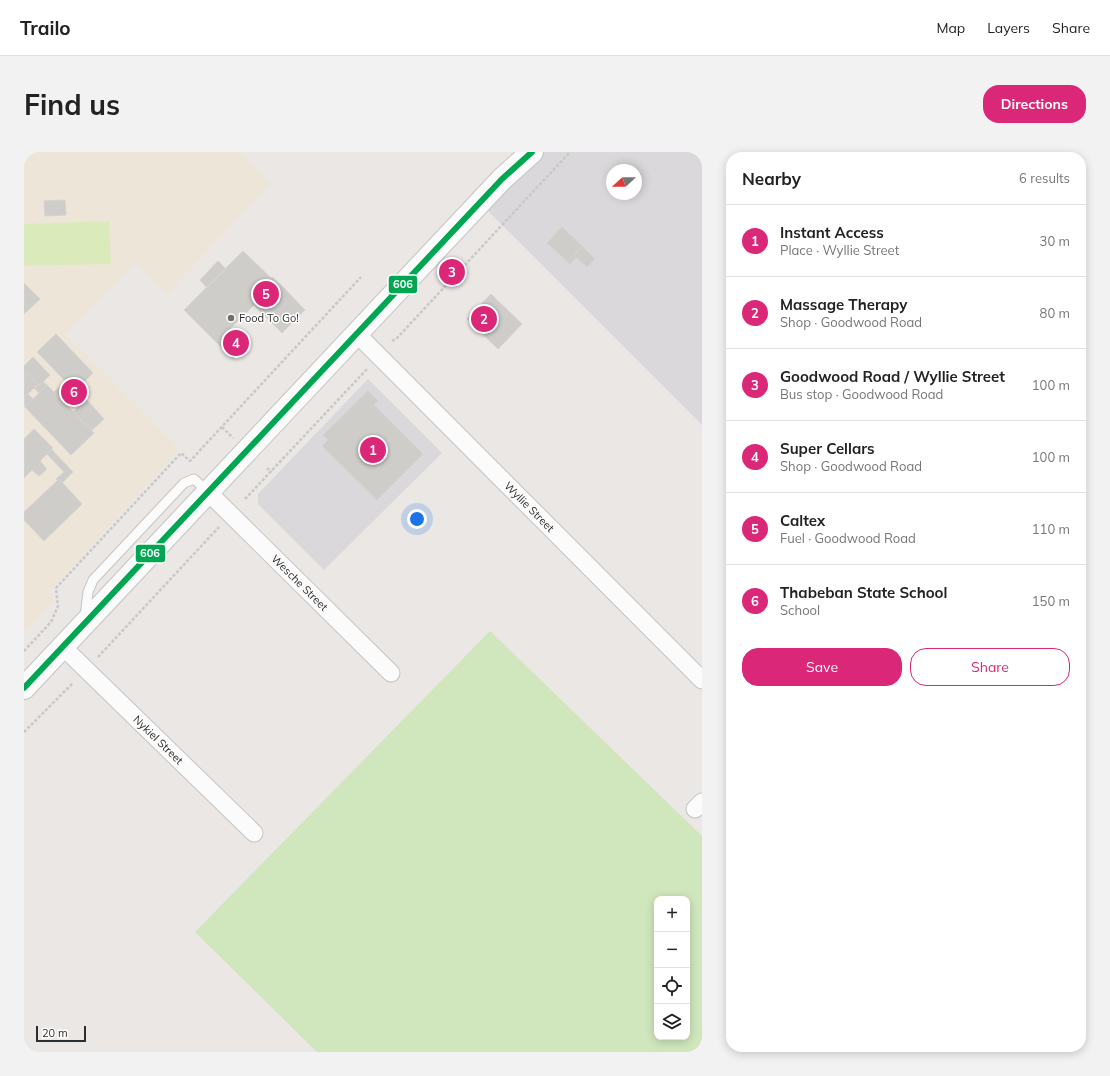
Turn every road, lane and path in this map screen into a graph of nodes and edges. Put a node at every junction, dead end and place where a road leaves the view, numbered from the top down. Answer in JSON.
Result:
{"nodes":[{"id":1,"x":521,"y":152,"type":"edge"},
{"id":2,"x":532,"y":152,"type":"edge"},
{"id":3,"x":570,"y":152,"type":"edge"},
{"id":4,"x":502,"y":179,"type":"junction"},
{"id":5,"x":361,"y":277,"type":"dead end"},
{"id":6,"x":357,"y":334,"type":"junction"},
{"id":7,"x":392,"y":341,"type":"dead end"},
{"id":8,"x":373,"y":363,"type":"dead end"},
{"id":9,"x":222,"y":427,"type":"junction"},
{"id":10,"x":236,"y":442,"type":"dead end"},
{"id":11,"x":267,"y":468,"type":"dead end"},
{"id":12,"x":272,"y":472,"type":"junction"},
{"id":13,"x":208,"y":492,"type":"junction"},
{"id":14,"x":245,"y":499,"type":"dead end"},
{"id":15,"x":219,"y":527,"type":"dead end"},
{"id":16,"x":62,"y":647,"type":"junction"},
{"id":17,"x":24,"y":651,"type":"edge"},
{"id":18,"x":98,"y":657,"type":"dead end"},
{"id":19,"x":391,"y":673,"type":"dead end"},
{"id":20,"x":702,"y":680,"type":"edge"},
{"id":21,"x":73,"y":683,"type":"dead end"},
{"id":22,"x":24,"y":688,"type":"edge"},
{"id":23,"x":24,"y":732,"type":"edge"},
{"id":24,"x":254,"y":834,"type":"dead end"}],
"edges":[{"from":1,"to":4,"type":"main road"},
{"from":2,"to":4,"type":"main road"},
{"from":3,"to":7,"type":"path"},
{"from":4,"to":6,"type":"main road"},
{"from":5,"to":9,"type":"path"},
{"from":6,"to":13,"type":"main road"},
{"from":6,"to":20,"type":"street","name":"Wyllie Street"},
{"from":8,"to":12,"type":"path"},
{"from":9,"to":10,"type":"path"},
{"from":9,"to":17,"type":"path"},
{"from":11,"to":12,"type":"path"},
{"from":12,"to":14,"type":"path"},
{"from":13,"to":16,"type":"main road"},
{"from":13,"to":19,"type":"street","name":"Wesche Street"},
{"from":15,"to":18,"type":"path"},
{"from":16,"to":22,"type":"main road"},
{"from":16,"to":24,"type":"street","name":"Nykiel Street"},
{"from":21,"to":23,"type":"path"}]}
